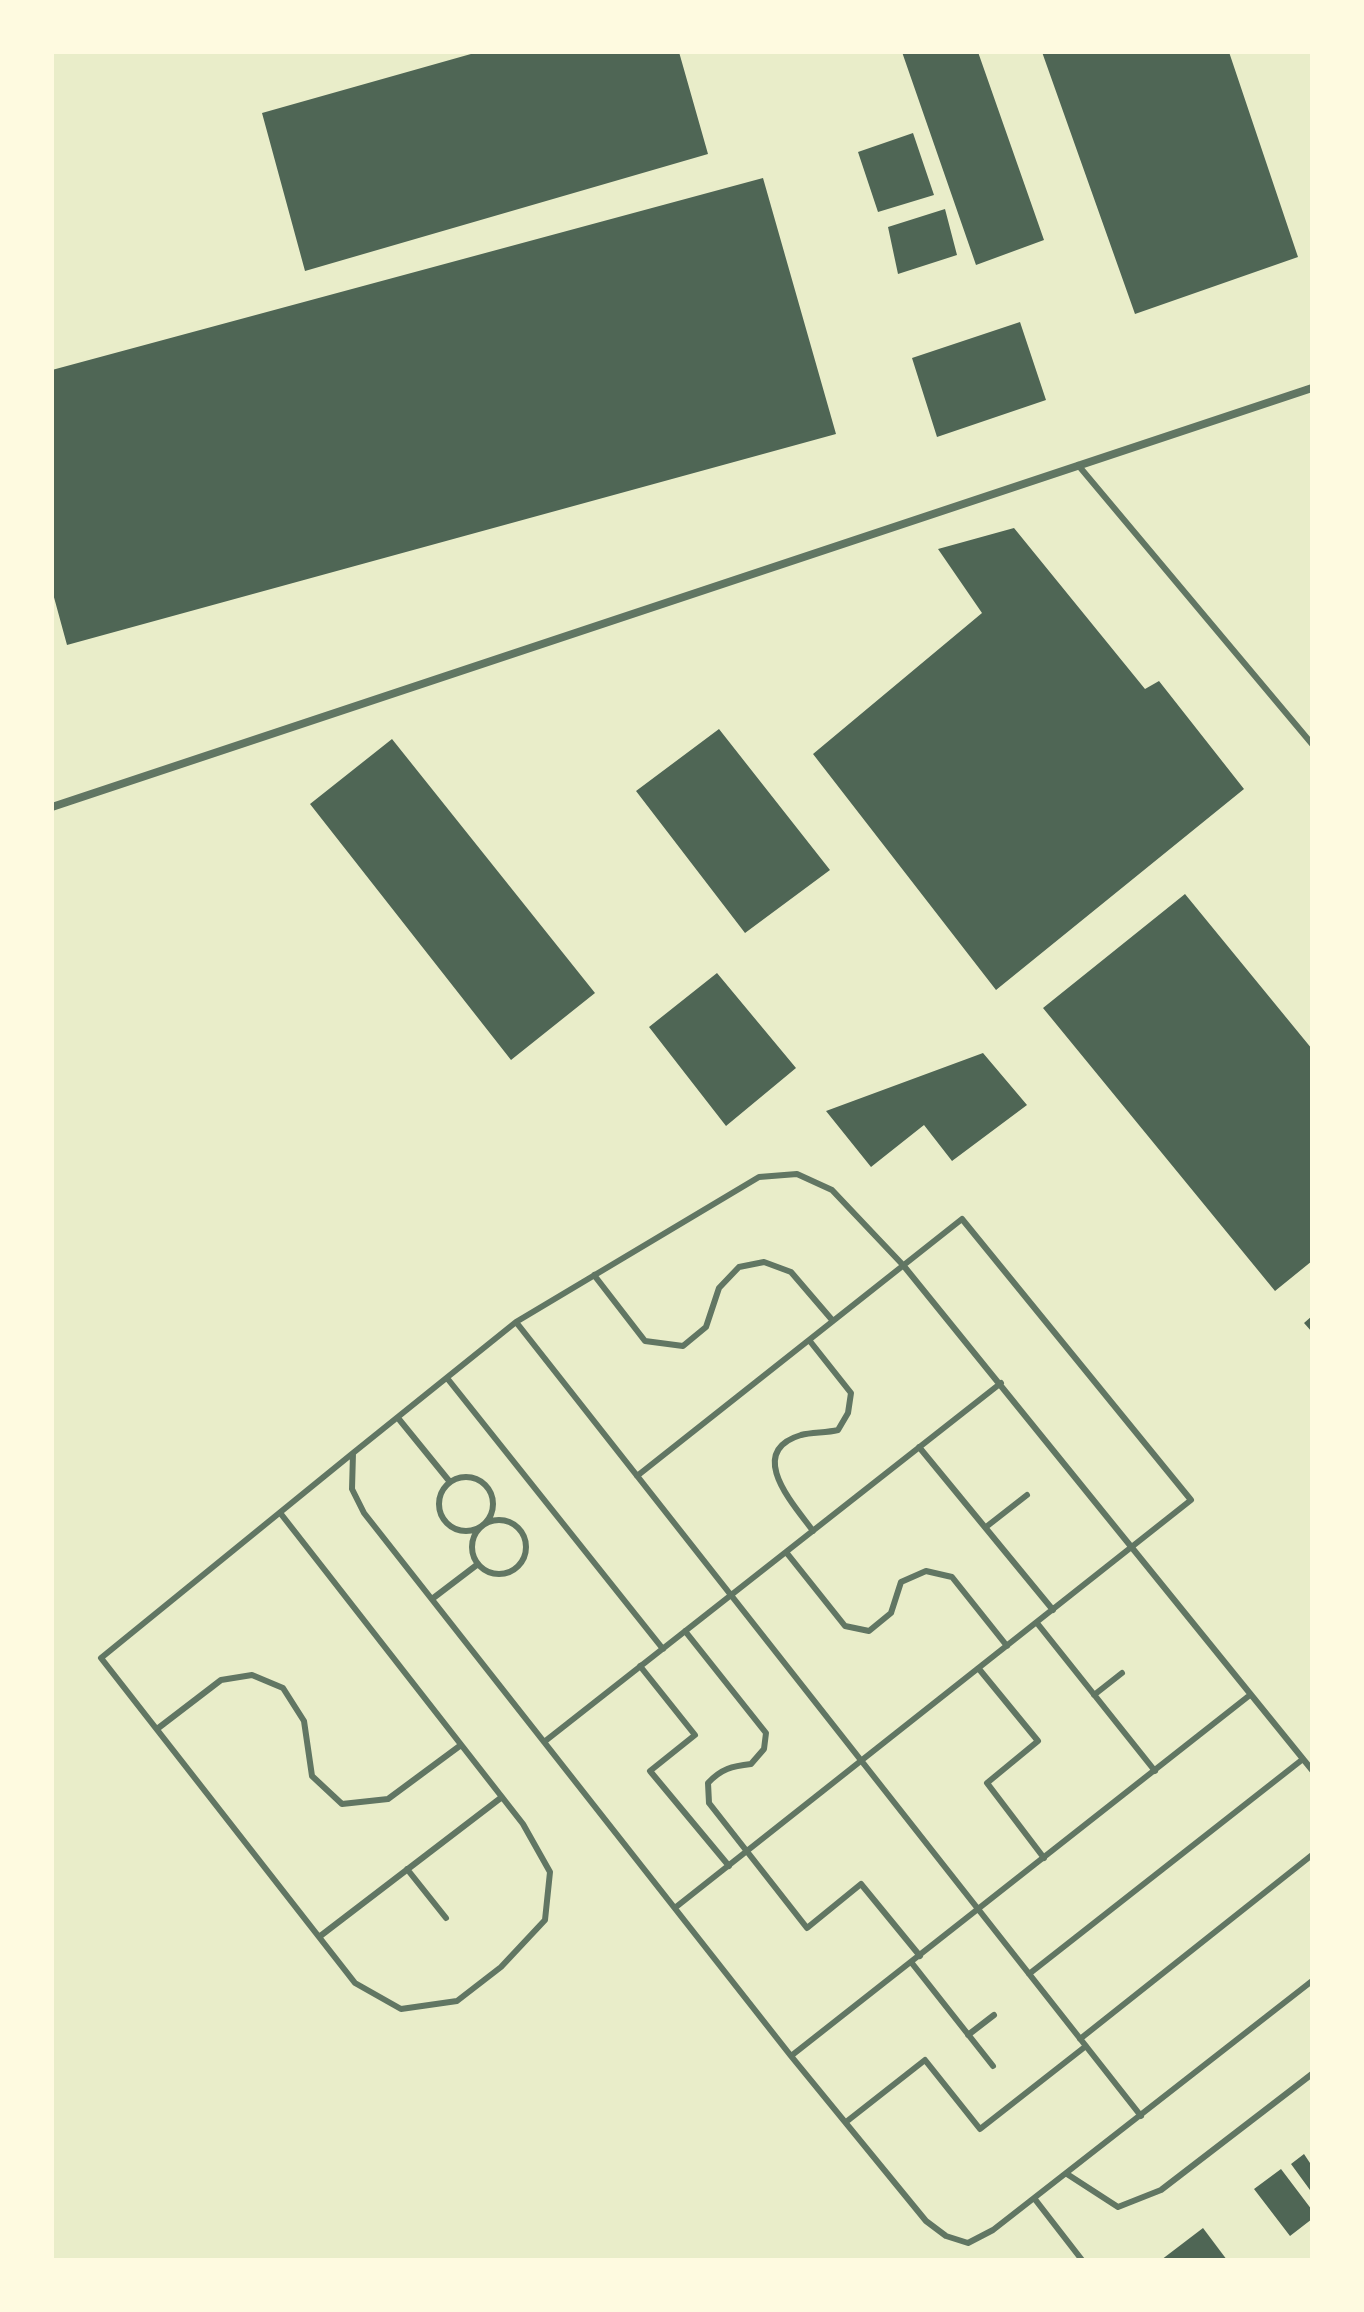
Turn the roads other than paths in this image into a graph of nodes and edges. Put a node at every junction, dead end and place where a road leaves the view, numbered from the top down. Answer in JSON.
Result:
{"nodes":[{"id":1,"x":1312,"y":388,"type":"edge"},
{"id":2,"x":1078,"y":465,"type":"junction"},
{"id":3,"x":1312,"y":744,"type":"edge"},
{"id":4,"x":52,"y":807,"type":"edge"},
{"id":5,"x":903,"y":1265,"type":"junction"},
{"id":6,"x":594,"y":1275,"type":"junction"},
{"id":7,"x":833,"y":1321,"type":"junction"},
{"id":8,"x":516,"y":1322,"type":"junction"},
{"id":9,"x":809,"y":1340,"type":"junction"},
{"id":10,"x":447,"y":1378,"type":"junction"},
{"id":11,"x":1001,"y":1383,"type":"junction"},
{"id":12,"x":398,"y":1418,"type":"junction"},
{"id":13,"x":919,"y":1447,"type":"junction"},
{"id":14,"x":353,"y":1453,"type":"junction"},
{"id":15,"x":637,"y":1476,"type":"junction"},
{"id":16,"x":450,"y":1482,"type":"junction"},
{"id":17,"x":1027,"y":1495,"type":"dead end"},
{"id":18,"x":281,"y":1514,"type":"junction"},
{"id":19,"x":483,"y":1526,"type":"junction"},
{"id":20,"x":986,"y":1527,"type":"junction"},
{"id":21,"x":813,"y":1531,"type":"junction"},
{"id":22,"x":1132,"y":1547,"type":"junction"},
{"id":23,"x":786,"y":1552,"type":"junction"},
{"id":24,"x":478,"y":1564,"type":"junction"},
{"id":25,"x":731,"y":1595,"type":"junction"},
{"id":26,"x":432,"y":1599,"type":"junction"},
{"id":27,"x":1053,"y":1610,"type":"junction"},
{"id":28,"x":1037,"y":1623,"type":"junction"},
{"id":29,"x":685,"y":1631,"type":"junction"},
{"id":30,"x":1007,"y":1646,"type":"junction"},
{"id":31,"x":663,"y":1649,"type":"junction"},
{"id":32,"x":640,"y":1666,"type":"junction"},
{"id":33,"x":979,"y":1669,"type":"junction"},
{"id":34,"x":1122,"y":1673,"type":"dead end"},
{"id":35,"x":1094,"y":1695,"type":"junction"},
{"id":36,"x":1250,"y":1695,"type":"junction"},
{"id":37,"x":157,"y":1729,"type":"junction"},
{"id":38,"x":544,"y":1742,"type":"junction"},
{"id":39,"x":461,"y":1745,"type":"junction"},
{"id":40,"x":1303,"y":1759,"type":"junction"},
{"id":41,"x":862,"y":1762,"type":"junction"},
{"id":42,"x":1312,"y":1770,"type":"edge"},
{"id":43,"x":1155,"y":1771,"type":"junction"},
{"id":44,"x":502,"y":1797,"type":"junction"},
{"id":45,"x":746,"y":1852,"type":"junction"},
{"id":46,"x":1312,"y":1855,"type":"edge"},
{"id":47,"x":1044,"y":1858,"type":"junction"},
{"id":48,"x":729,"y":1866,"type":"junction"},
{"id":49,"x":407,"y":1869,"type":"junction"},
{"id":50,"x":676,"y":1907,"type":"junction"},
{"id":51,"x":979,"y":1910,"type":"junction"},
{"id":52,"x":446,"y":1918,"type":"dead end"},
{"id":53,"x":319,"y":1937,"type":"junction"},
{"id":54,"x":920,"y":1956,"type":"junction"},
{"id":55,"x":911,"y":1962,"type":"junction"},
{"id":56,"x":1029,"y":1974,"type":"junction"},
{"id":57,"x":1312,"y":1981,"type":"edge"},
{"id":58,"x":994,"y":2015,"type":"dead end"},
{"id":59,"x":968,"y":2035,"type":"junction"},
{"id":60,"x":1080,"y":2039,"type":"junction"},
{"id":61,"x":1086,"y":2046,"type":"junction"},
{"id":62,"x":791,"y":2056,"type":"junction"},
{"id":63,"x":993,"y":2066,"type":"dead end"},
{"id":64,"x":1312,"y":2074,"type":"edge"},
{"id":65,"x":1141,"y":2116,"type":"junction"},
{"id":66,"x":846,"y":2122,"type":"junction"},
{"id":67,"x":1067,"y":2174,"type":"junction"},
{"id":68,"x":1034,"y":2198,"type":"junction"},
{"id":69,"x":1082,"y":2260,"type":"edge"}],
"edges":[{"from":1,"to":2,"type":"street"},
{"from":2,"to":3,"type":"lane"},
{"from":2,"to":4,"type":"street"},
{"from":5,"to":6,"type":"lane"},
{"from":5,"to":7,"type":"lane"},
{"from":5,"to":11,"type":"lane"},
{"from":5,"to":22,"type":"lane"},
{"from":6,"to":7,"type":"lane"},
{"from":6,"to":8,"type":"lane"},
{"from":7,"to":9,"type":"lane"},
{"from":8,"to":10,"type":"lane"},
{"from":8,"to":15,"type":"lane"},
{"from":9,"to":15,"type":"lane"},
{"from":9,"to":21,"type":"lane"},
{"from":10,"to":12,"type":"lane"},
{"from":10,"to":31,"type":"lane"},
{"from":11,"to":13,"type":"lane"},
{"from":11,"to":22,"type":"lane"},
{"from":12,"to":14,"type":"lane"},
{"from":12,"to":16,"type":"lane"},
{"from":13,"to":20,"type":"lane"},
{"from":13,"to":21,"type":"lane"},
{"from":14,"to":18,"type":"lane"},
{"from":14,"to":26,"type":"lane"},
{"from":15,"to":25,"type":"lane"},
{"from":16,"to":19,"type":"lane"},
{"from":16,"to":19,"type":"lane"},
{"from":17,"to":20,"type":"lane"},
{"from":18,"to":37,"type":"lane"},
{"from":18,"to":39,"type":"lane"},
{"from":19,"to":24,"type":"lane"},
{"from":19,"to":24,"type":"lane"},
{"from":20,"to":27,"type":"lane"},
{"from":21,"to":23,"type":"lane"},
{"from":22,"to":27,"type":"lane"},
{"from":22,"to":36,"type":"lane"},
{"from":23,"to":25,"type":"lane"},
{"from":23,"to":30,"type":"lane"},
{"from":24,"to":26,"type":"lane"},
{"from":25,"to":29,"type":"lane"},
{"from":25,"to":41,"type":"lane"},
{"from":26,"to":38,"type":"lane"},
{"from":27,"to":28,"type":"lane"},
{"from":28,"to":30,"type":"lane"},
{"from":28,"to":35,"type":"lane"},
{"from":29,"to":31,"type":"lane"},
{"from":29,"to":45,"type":"lane"},
{"from":30,"to":33,"type":"lane"},
{"from":31,"to":32,"type":"lane"},
{"from":32,"to":38,"type":"lane"},
{"from":32,"to":48,"type":"lane"},
{"from":33,"to":41,"type":"lane"},
{"from":33,"to":47,"type":"lane"},
{"from":34,"to":35,"type":"lane"},
{"from":35,"to":43,"type":"lane"},
{"from":36,"to":40,"type":"lane"},
{"from":36,"to":43,"type":"lane"},
{"from":37,"to":39,"type":"lane"},
{"from":37,"to":53,"type":"lane"},
{"from":38,"to":50,"type":"lane"},
{"from":39,"to":44,"type":"lane"},
{"from":40,"to":42,"type":"lane"},
{"from":40,"to":56,"type":"lane"},
{"from":41,"to":45,"type":"lane"},
{"from":41,"to":51,"type":"lane"},
{"from":43,"to":47,"type":"lane"},
{"from":44,"to":49,"type":"lane"},
{"from":44,"to":53,"type":"lane"},
{"from":45,"to":48,"type":"lane"},
{"from":45,"to":54,"type":"lane"},
{"from":46,"to":60,"type":"lane"},
{"from":47,"to":51,"type":"lane"},
{"from":48,"to":50,"type":"lane"},
{"from":49,"to":52,"type":"lane"},
{"from":49,"to":53,"type":"lane"},
{"from":50,"to":62,"type":"lane"},
{"from":51,"to":54,"type":"lane"},
{"from":51,"to":56,"type":"lane"},
{"from":54,"to":55,"type":"lane"},
{"from":55,"to":59,"type":"lane"},
{"from":55,"to":62,"type":"lane"},
{"from":56,"to":60,"type":"lane"},
{"from":57,"to":65,"type":"lane"},
{"from":58,"to":59,"type":"lane"},
{"from":59,"to":63,"type":"lane"},
{"from":60,"to":61,"type":"lane"},
{"from":61,"to":65,"type":"lane"},
{"from":61,"to":66,"type":"lane"},
{"from":62,"to":66,"type":"lane"},
{"from":64,"to":67,"type":"lane"},
{"from":65,"to":67,"type":"lane"},
{"from":66,"to":68,"type":"lane"},
{"from":67,"to":68,"type":"lane"},
{"from":68,"to":69,"type":"lane"}]}
